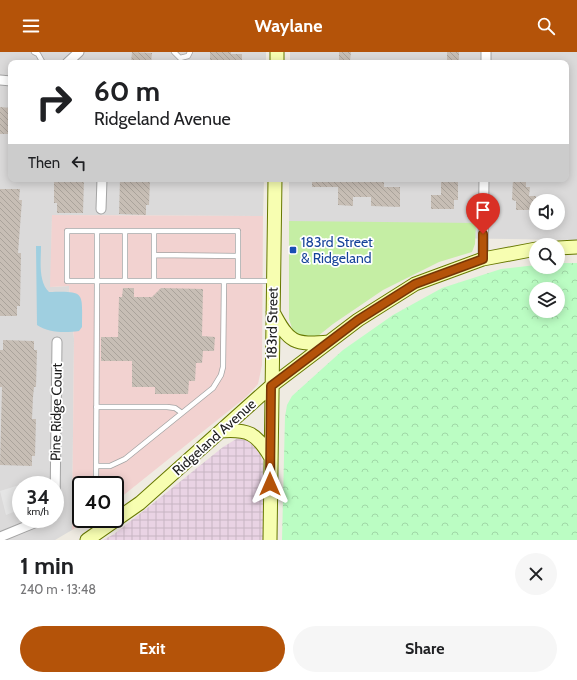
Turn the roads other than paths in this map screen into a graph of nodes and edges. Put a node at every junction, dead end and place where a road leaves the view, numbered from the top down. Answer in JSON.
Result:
{"nodes":[{"id":1,"x":34,"y":52,"type":"edge"},
{"id":2,"x":174,"y":52,"type":"edge"},
{"id":3,"x":190,"y":52,"type":"edge"},
{"id":4,"x":41,"y":60,"type":"edge"},
{"id":5,"x":102,"y":182,"type":"edge"},
{"id":6,"x":275,"y":182,"type":"edge"},
{"id":7,"x":484,"y":182,"type":"edge"},
{"id":8,"x":101,"y":209,"type":"dead end"},
{"id":9,"x":97,"y":231,"type":"junction"},
{"id":10,"x":125,"y":231,"type":"junction"},
{"id":11,"x":154,"y":231,"type":"junction"},
{"id":12,"x":577,"y":247,"type":"edge"},
{"id":13,"x":565,"y":248,"type":"edge"},
{"id":14,"x":529,"y":250,"type":"edge"},
{"id":15,"x":154,"y":255,"type":"junction"},
{"id":16,"x":238,"y":256,"type":"junction"},
{"id":17,"x":483,"y":259,"type":"junction"},
{"id":18,"x":97,"y":281,"type":"junction"},
{"id":19,"x":125,"y":281,"type":"junction"},
{"id":20,"x":154,"y":281,"type":"junction"},
{"id":21,"x":224,"y":281,"type":"junction"},
{"id":22,"x":238,"y":281,"type":"junction"},
{"id":23,"x":273,"y":281,"type":"junction"},
{"id":24,"x":272,"y":311,"type":"junction"},
{"id":25,"x":57,"y":342,"type":"dead end"},
{"id":26,"x":329,"y":342,"type":"junction"},
{"id":27,"x":271,"y":386,"type":"junction"},
{"id":28,"x":96,"y":407,"type":"junction"},
{"id":29,"x":182,"y":413,"type":"junction"},
{"id":30,"x":221,"y":431,"type":"junction"},
{"id":31,"x":270,"y":456,"type":"junction"},
{"id":32,"x":96,"y":466,"type":"junction"},
{"id":33,"x":55,"y":476,"type":"edge"},
{"id":34,"x":96,"y":476,"type":"edge"},
{"id":35,"x":22,"y":528,"type":"edge"},
{"id":36,"x":0,"y":537,"type":"edge"},
{"id":37,"x":92,"y":537,"type":"edge"},
{"id":38,"x":2,"y":540,"type":"edge"},
{"id":39,"x":270,"y":540,"type":"edge"}],
"edges":[{"from":1,"to":4,"type":"lane"},
{"from":2,"to":3,"type":"lane"},
{"from":5,"to":8,"type":"street"},
{"from":6,"to":23,"type":"street","name":"183rd Street"},
{"from":7,"to":17,"type":"street"},
{"from":9,"to":10,"type":"lane"},
{"from":9,"to":18,"type":"lane"},
{"from":9,"to":18,"type":"lane"},
{"from":10,"to":11,"type":"lane"},
{"from":10,"to":19,"type":"lane"},
{"from":11,"to":15,"type":"lane"},
{"from":11,"to":16,"type":"lane"},
{"from":12,"to":13,"type":"street"},
{"from":14,"to":17,"type":"street","name":"Ridgeland Avenue"},
{"from":15,"to":16,"type":"lane"},
{"from":15,"to":20,"type":"lane"},
{"from":16,"to":22,"type":"lane"},
{"from":17,"to":26,"type":"street","name":"Ridgeland Avenue"},
{"from":18,"to":19,"type":"lane"},
{"from":18,"to":28,"type":"lane"},
{"from":19,"to":20,"type":"lane"},
{"from":20,"to":21,"type":"lane"},
{"from":21,"to":22,"type":"lane"},
{"from":21,"to":29,"type":"lane"},
{"from":22,"to":23,"type":"lane"},
{"from":23,"to":24,"type":"street","name":"183rd Street"},
{"from":24,"to":26,"type":"street"},
{"from":24,"to":27,"type":"street","name":"183rd Street"},
{"from":25,"to":33,"type":"street","name":"Pine Ridge Court"},
{"from":26,"to":27,"type":"street","name":"Ridgeland Avenue"},
{"from":27,"to":30,"type":"street","name":"Ridgeland Avenue"},
{"from":27,"to":31,"type":"street","name":"183rd Street"},
{"from":28,"to":29,"type":"lane"},
{"from":28,"to":32,"type":"lane"},
{"from":29,"to":32,"type":"lane"},
{"from":30,"to":31,"type":"street"},
{"from":30,"to":37,"type":"street","name":"Ridgeland Avenue"},
{"from":31,"to":39,"type":"street","name":"183rd Street"},
{"from":32,"to":34,"type":"lane"},
{"from":35,"to":36,"type":"street"},
{"from":36,"to":38,"type":"street"}]}
